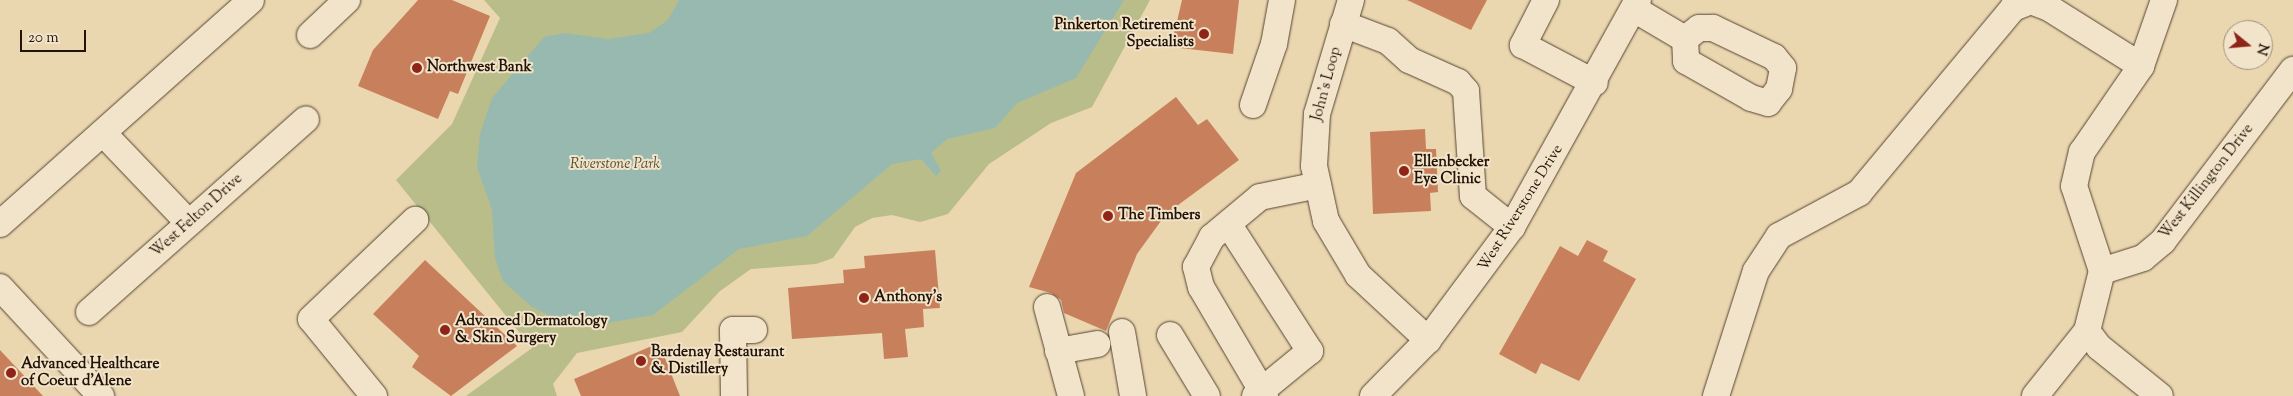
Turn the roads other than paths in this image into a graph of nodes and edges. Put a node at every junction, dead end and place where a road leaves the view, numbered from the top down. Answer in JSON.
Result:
{"nodes":[{"id":1,"x":251,"y":0,"type":"edge"},
{"id":2,"x":347,"y":0,"type":"edge"},
{"id":3,"x":1282,"y":0,"type":"edge"},
{"id":4,"x":1546,"y":0,"type":"edge"},
{"id":5,"x":2164,"y":0,"type":"edge"},
{"id":6,"x":1636,"y":4,"type":"edge"},
{"id":7,"x":1347,"y":12,"type":"edge"},
{"id":8,"x":310,"y":35,"type":"dead end"},
{"id":9,"x":1685,"y":39,"type":"dead end"},
{"id":10,"x":2141,"y":66,"type":"junction"},
{"id":11,"x":2293,"y":70,"type":"edge"},
{"id":12,"x":1595,"y":83,"type":"junction"},
{"id":13,"x":1253,"y":104,"type":"dead end"},
{"id":14,"x":306,"y":119,"type":"dead end"},
{"id":15,"x":102,"y":132,"type":"junction"},
{"id":16,"x":1318,"y":185,"type":"junction"},
{"id":17,"x":415,"y":220,"type":"dead end"},
{"id":18,"x":189,"y":223,"type":"junction"},
{"id":19,"x":0,"y":224,"type":"edge"},
{"id":20,"x":1228,"y":225,"type":"junction"},
{"id":21,"x":1512,"y":227,"type":"junction"},
{"id":22,"x":2102,"y":271,"type":"junction"},
{"id":23,"x":0,"y":287,"type":"edge"},
{"id":24,"x":1047,"y":307,"type":"dead end"},
{"id":25,"x":89,"y":312,"type":"dead end"},
{"id":26,"x":754,"y":330,"type":"dead end"},
{"id":27,"x":2088,"y":331,"type":"junction"},
{"id":28,"x":1122,"y":332,"type":"dead end"},
{"id":29,"x":1170,"y":335,"type":"dead end"},
{"id":30,"x":1428,"y":340,"type":"junction"},
{"id":31,"x":1097,"y":344,"type":"dead end"},
{"id":32,"x":1058,"y":351,"type":"junction"},
{"id":33,"x":1261,"y":394,"type":"edge"},
{"id":34,"x":101,"y":396,"type":"edge"},
{"id":35,"x":374,"y":396,"type":"edge"},
{"id":36,"x":734,"y":396,"type":"edge"},
{"id":37,"x":1071,"y":396,"type":"edge"},
{"id":38,"x":1133,"y":396,"type":"edge"},
{"id":39,"x":1207,"y":396,"type":"edge"},
{"id":40,"x":1373,"y":396,"type":"edge"},
{"id":41,"x":1716,"y":396,"type":"edge"},
{"id":42,"x":2035,"y":396,"type":"edge"},
{"id":43,"x":2160,"y":396,"type":"edge"}],
"edges":[{"from":1,"to":15,"type":"street"},
{"from":2,"to":8,"type":"street"},
{"from":3,"to":13,"type":"street"},
{"from":4,"to":12,"type":"street"},
{"from":5,"to":10,"type":"street"},
{"from":6,"to":9,"type":"street"},
{"from":6,"to":12,"type":"street","name":"West Riverstone Drive"},
{"from":7,"to":16,"type":"street","name":"John's Loop"},
{"from":7,"to":21,"type":"street"},
{"from":10,"to":22,"type":"street"},
{"from":10,"to":41,"type":"street"},
{"from":11,"to":22,"type":"street","name":"West Killington Drive"},
{"from":12,"to":21,"type":"street","name":"West Riverstone Drive"},
{"from":14,"to":18,"type":"street","name":"West Felton Drive"},
{"from":15,"to":18,"type":"street"},
{"from":15,"to":19,"type":"street"},
{"from":16,"to":20,"type":"street"},
{"from":16,"to":30,"type":"street","name":"John's Loop"},
{"from":17,"to":35,"type":"street"},
{"from":18,"to":25,"type":"street","name":"West Felton Drive"},
{"from":20,"to":33,"type":"street"},
{"from":20,"to":33,"type":"street"},
{"from":21,"to":30,"type":"street","name":"West Riverstone Drive"},
{"from":22,"to":27,"type":"street"},
{"from":23,"to":34,"type":"street"},
{"from":24,"to":32,"type":"street"},
{"from":26,"to":36,"type":"street"},
{"from":27,"to":42,"type":"street"},
{"from":27,"to":43,"type":"street"},
{"from":28,"to":38,"type":"street"},
{"from":29,"to":39,"type":"street"},
{"from":30,"to":40,"type":"street","name":"West Riverstone Drive"},
{"from":31,"to":32,"type":"street"},
{"from":32,"to":37,"type":"street"}]}
